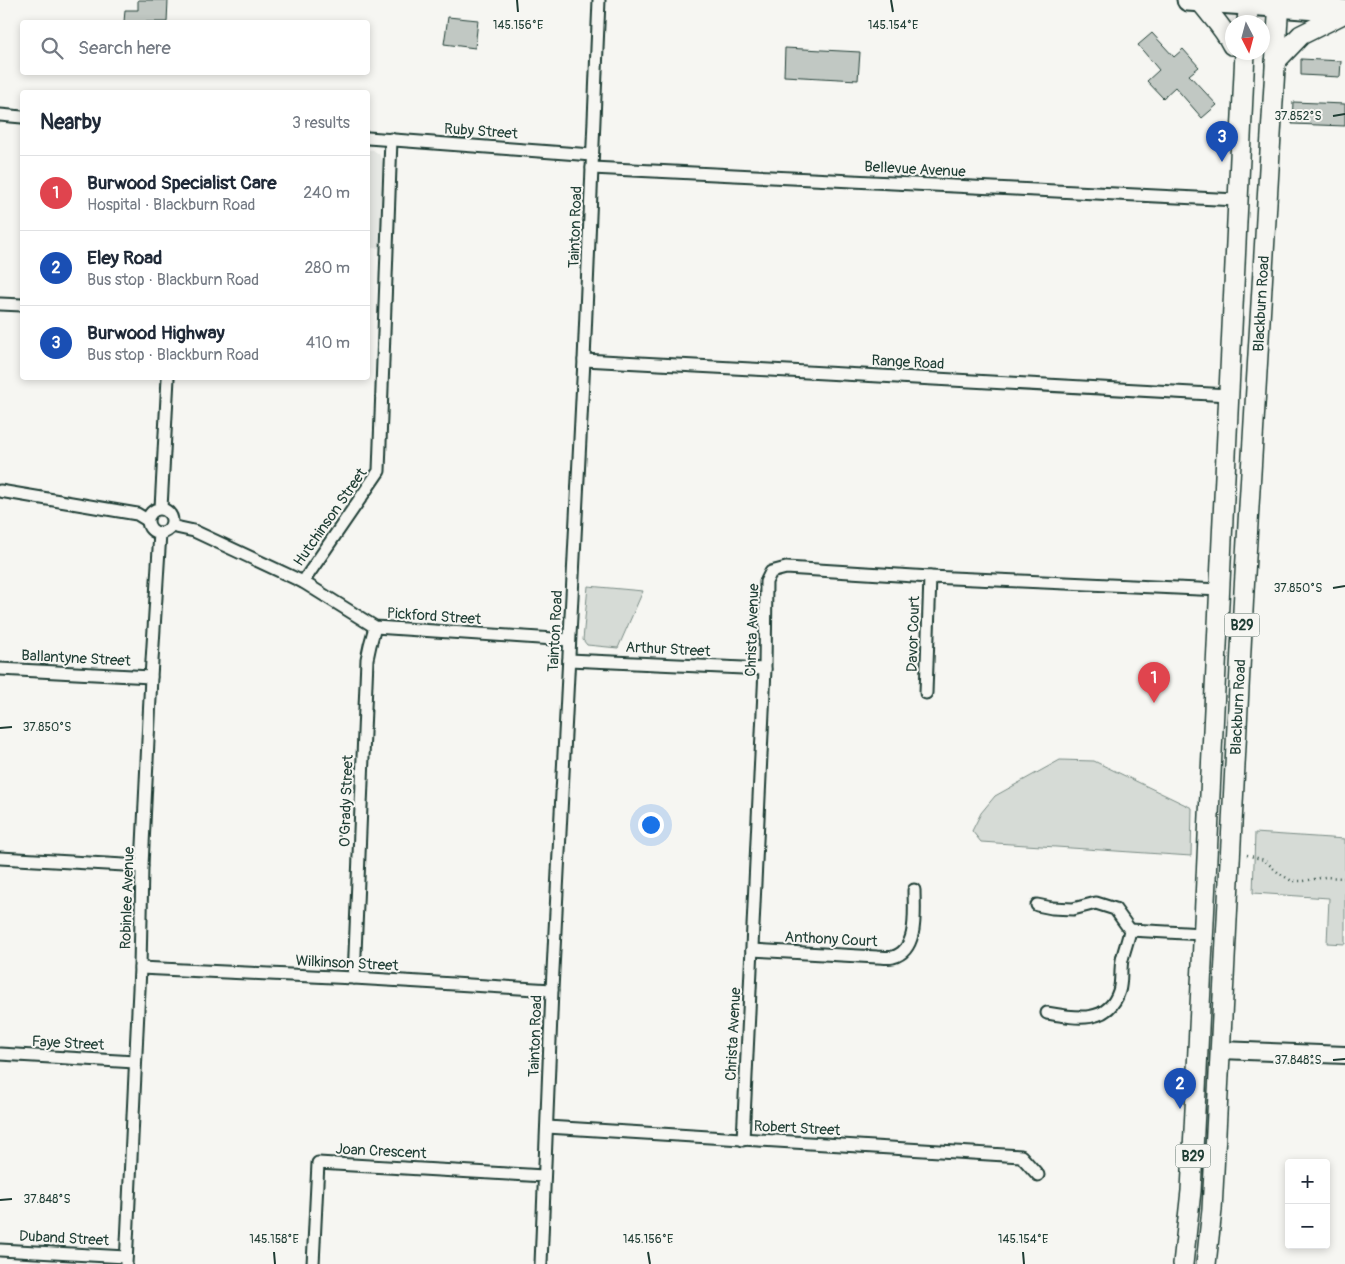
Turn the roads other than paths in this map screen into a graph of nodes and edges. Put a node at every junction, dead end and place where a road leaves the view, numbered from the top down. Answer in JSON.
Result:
{"nodes":[{"id":1,"x":600,"y":0,"type":"edge"},
{"id":2,"x":1188,"y":0,"type":"edge"},
{"id":3,"x":1200,"y":1,"type":"edge"},
{"id":4,"x":1278,"y":3,"type":"edge"},
{"id":5,"x":1248,"y":9,"type":"edge"},
{"id":6,"x":1345,"y":12,"type":"edge"},
{"id":7,"x":1225,"y":31,"type":"edge"},
{"id":8,"x":1242,"y":60,"type":"edge"},
{"id":9,"x":1275,"y":62,"type":"junction"},
{"id":10,"x":0,"y":116,"type":"edge"},
{"id":11,"x":20,"y":117,"type":"edge"},
{"id":12,"x":370,"y":138,"type":"edge"},
{"id":13,"x":391,"y":139,"type":"junction"},
{"id":14,"x":592,"y":155,"type":"junction"},
{"id":15,"x":592,"y":168,"type":"junction"},
{"id":16,"x":1237,"y":200,"type":"junction"},
{"id":17,"x":0,"y":304,"type":"edge"},
{"id":18,"x":20,"y":305,"type":"edge"},
{"id":19,"x":584,"y":360,"type":"junction"},
{"id":20,"x":168,"y":380,"type":"edge"},
{"id":21,"x":1230,"y":395,"type":"junction"},
{"id":22,"x":0,"y":491,"type":"edge"},
{"id":23,"x":161,"y":508,"type":"junction"},
{"id":24,"x":147,"y":520,"type":"junction"},
{"id":25,"x":171,"y":526,"type":"junction"},
{"id":26,"x":160,"y":533,"type":"junction"},
{"id":27,"x":930,"y":577,"type":"junction"},
{"id":28,"x":303,"y":582,"type":"junction"},
{"id":29,"x":1221,"y":590,"type":"junction"},
{"id":30,"x":1244,"y":591,"type":"junction"},
{"id":31,"x":375,"y":627,"type":"junction"},
{"id":32,"x":569,"y":640,"type":"junction"},
{"id":33,"x":569,"y":660,"type":"junction"},
{"id":34,"x":0,"y":669,"type":"edge"},
{"id":35,"x":765,"y":669,"type":"junction"},
{"id":36,"x":151,"y":677,"type":"junction"},
{"id":37,"x":926,"y":693,"type":"dead end"},
{"id":38,"x":0,"y":858,"type":"edge"},
{"id":39,"x":142,"y":866,"type":"junction"},
{"id":40,"x":914,"y":890,"type":"dead end"},
{"id":41,"x":1037,"y":905,"type":"dead end"},
{"id":42,"x":1130,"y":930,"type":"junction"},
{"id":43,"x":1204,"y":934,"type":"junction"},
{"id":44,"x":752,"y":950,"type":"junction"},
{"id":45,"x":140,"y":968,"type":"junction"},
{"id":46,"x":354,"y":978,"type":"junction"},
{"id":47,"x":552,"y":990,"type":"junction"},
{"id":48,"x":1047,"y":1013,"type":"dead end"},
{"id":49,"x":1198,"y":1049,"type":"junction"},
{"id":50,"x":1221,"y":1050,"type":"junction"},
{"id":51,"x":0,"y":1054,"type":"edge"},
{"id":52,"x":1345,"y":1055,"type":"edge"},
{"id":53,"x":135,"y":1062,"type":"junction"},
{"id":54,"x":547,"y":1127,"type":"junction"},
{"id":55,"x":743,"y":1140,"type":"junction"},
{"id":56,"x":1038,"y":1175,"type":"dead end"},
{"id":57,"x":544,"y":1176,"type":"junction"},
{"id":58,"x":0,"y":1250,"type":"edge"},
{"id":59,"x":126,"y":1260,"type":"edge"},
{"id":60,"x":313,"y":1264,"type":"edge"},
{"id":61,"x":541,"y":1264,"type":"edge"},
{"id":62,"x":1183,"y":1264,"type":"edge"},
{"id":63,"x":1206,"y":1264,"type":"edge"}],
"edges":[{"from":1,"to":14,"type":"street","name":"Tainton Road"},
{"from":2,"to":3,"type":"highway"},
{"from":3,"to":5,"type":"highway"},
{"from":3,"to":7,"type":"main road"},
{"from":4,"to":5,"type":"highway"},
{"from":4,"to":6,"type":"highway"},
{"from":4,"to":9,"type":"main road","name":"Blackburn Road","number":"B29"},
{"from":6,"to":9,"type":"main road"},
{"from":8,"to":16,"type":"main road","name":"Blackburn Road","number":"B29"},
{"from":9,"to":30,"type":"main road","name":"Blackburn Road","number":"B29"},
{"from":10,"to":11,"type":"street"},
{"from":12,"to":13,"type":"street","name":"Ruby Street"},
{"from":13,"to":14,"type":"street","name":"Ruby Street"},
{"from":13,"to":28,"type":"street","name":"Hutchinson Street"},
{"from":14,"to":15,"type":"street","name":"Tainton Road"},
{"from":15,"to":16,"type":"street","name":"Bellevue Avenue"},
{"from":15,"to":19,"type":"street","name":"Tainton Road"},
{"from":16,"to":21,"type":"main road","name":"Blackburn Road","number":"B29"},
{"from":17,"to":18,"type":"street"},
{"from":19,"to":21,"type":"street","name":"Range Road"},
{"from":19,"to":32,"type":"street","name":"Tainton Road"},
{"from":20,"to":23,"type":"street"},
{"from":21,"to":29,"type":"main road","name":"Blackburn Road","number":"B29"},
{"from":22,"to":24,"type":"street"},
{"from":23,"to":24,"type":"street"},
{"from":23,"to":25,"type":"street"},
{"from":24,"to":26,"type":"street"},
{"from":25,"to":26,"type":"street"},
{"from":25,"to":28,"type":"street","name":"Pickford Street"},
{"from":26,"to":36,"type":"street","name":"Robinlee Avenue"},
{"from":27,"to":29,"type":"street","name":"Christa Avenue"},
{"from":27,"to":35,"type":"street","name":"Christa Avenue"},
{"from":27,"to":37,"type":"street","name":"Davor Court"},
{"from":28,"to":31,"type":"street","name":"Pickford Street"},
{"from":29,"to":30,"type":"main road"},
{"from":29,"to":43,"type":"main road","name":"Blackburn Road","number":"B29"},
{"from":30,"to":50,"type":"main road","name":"Blackburn Road","number":"B29"},
{"from":31,"to":32,"type":"street","name":"Pickford Street"},
{"from":31,"to":46,"type":"street","name":"O'Grady Street"},
{"from":32,"to":33,"type":"street","name":"Tainton Road"},
{"from":33,"to":35,"type":"street","name":"Arthur Street"},
{"from":33,"to":47,"type":"street","name":"Tainton Road"},
{"from":34,"to":36,"type":"street","name":"Ballantyne Street"},
{"from":35,"to":44,"type":"street","name":"Christa Avenue"},
{"from":36,"to":39,"type":"street","name":"Robinlee Avenue"},
{"from":38,"to":39,"type":"street"},
{"from":39,"to":45,"type":"street","name":"Robinlee Avenue"},
{"from":40,"to":44,"type":"street","name":"Anthony Court"},
{"from":41,"to":42,"type":"street"},
{"from":42,"to":43,"type":"street"},
{"from":42,"to":48,"type":"street"},
{"from":43,"to":49,"type":"main road","name":"Blackburn Road","number":"B29"},
{"from":44,"to":55,"type":"street","name":"Christa Avenue"},
{"from":45,"to":46,"type":"street","name":"Wilkinson Street"},
{"from":45,"to":53,"type":"street","name":"Robinlee Avenue"},
{"from":46,"to":47,"type":"street","name":"Wilkinson Street"},
{"from":47,"to":54,"type":"street","name":"Tainton Road"},
{"from":49,"to":50,"type":"main road"},
{"from":49,"to":62,"type":"main road","name":"Blackburn Road","number":"B29"},
{"from":50,"to":52,"type":"main road"},
{"from":50,"to":63,"type":"main road","name":"Blackburn Road","number":"B29"},
{"from":51,"to":53,"type":"street","name":"Faye Street"},
{"from":53,"to":59,"type":"street","name":"Robinlee Avenue"},
{"from":54,"to":55,"type":"street","name":"Robert Street"},
{"from":54,"to":57,"type":"street","name":"Tainton Road"},
{"from":55,"to":56,"type":"street","name":"Robert Street"},
{"from":57,"to":60,"type":"street","name":"Joan Crescent"},
{"from":57,"to":61,"type":"street","name":"Tainton Road"},
{"from":58,"to":59,"type":"street","name":"Duband Street"}]}
